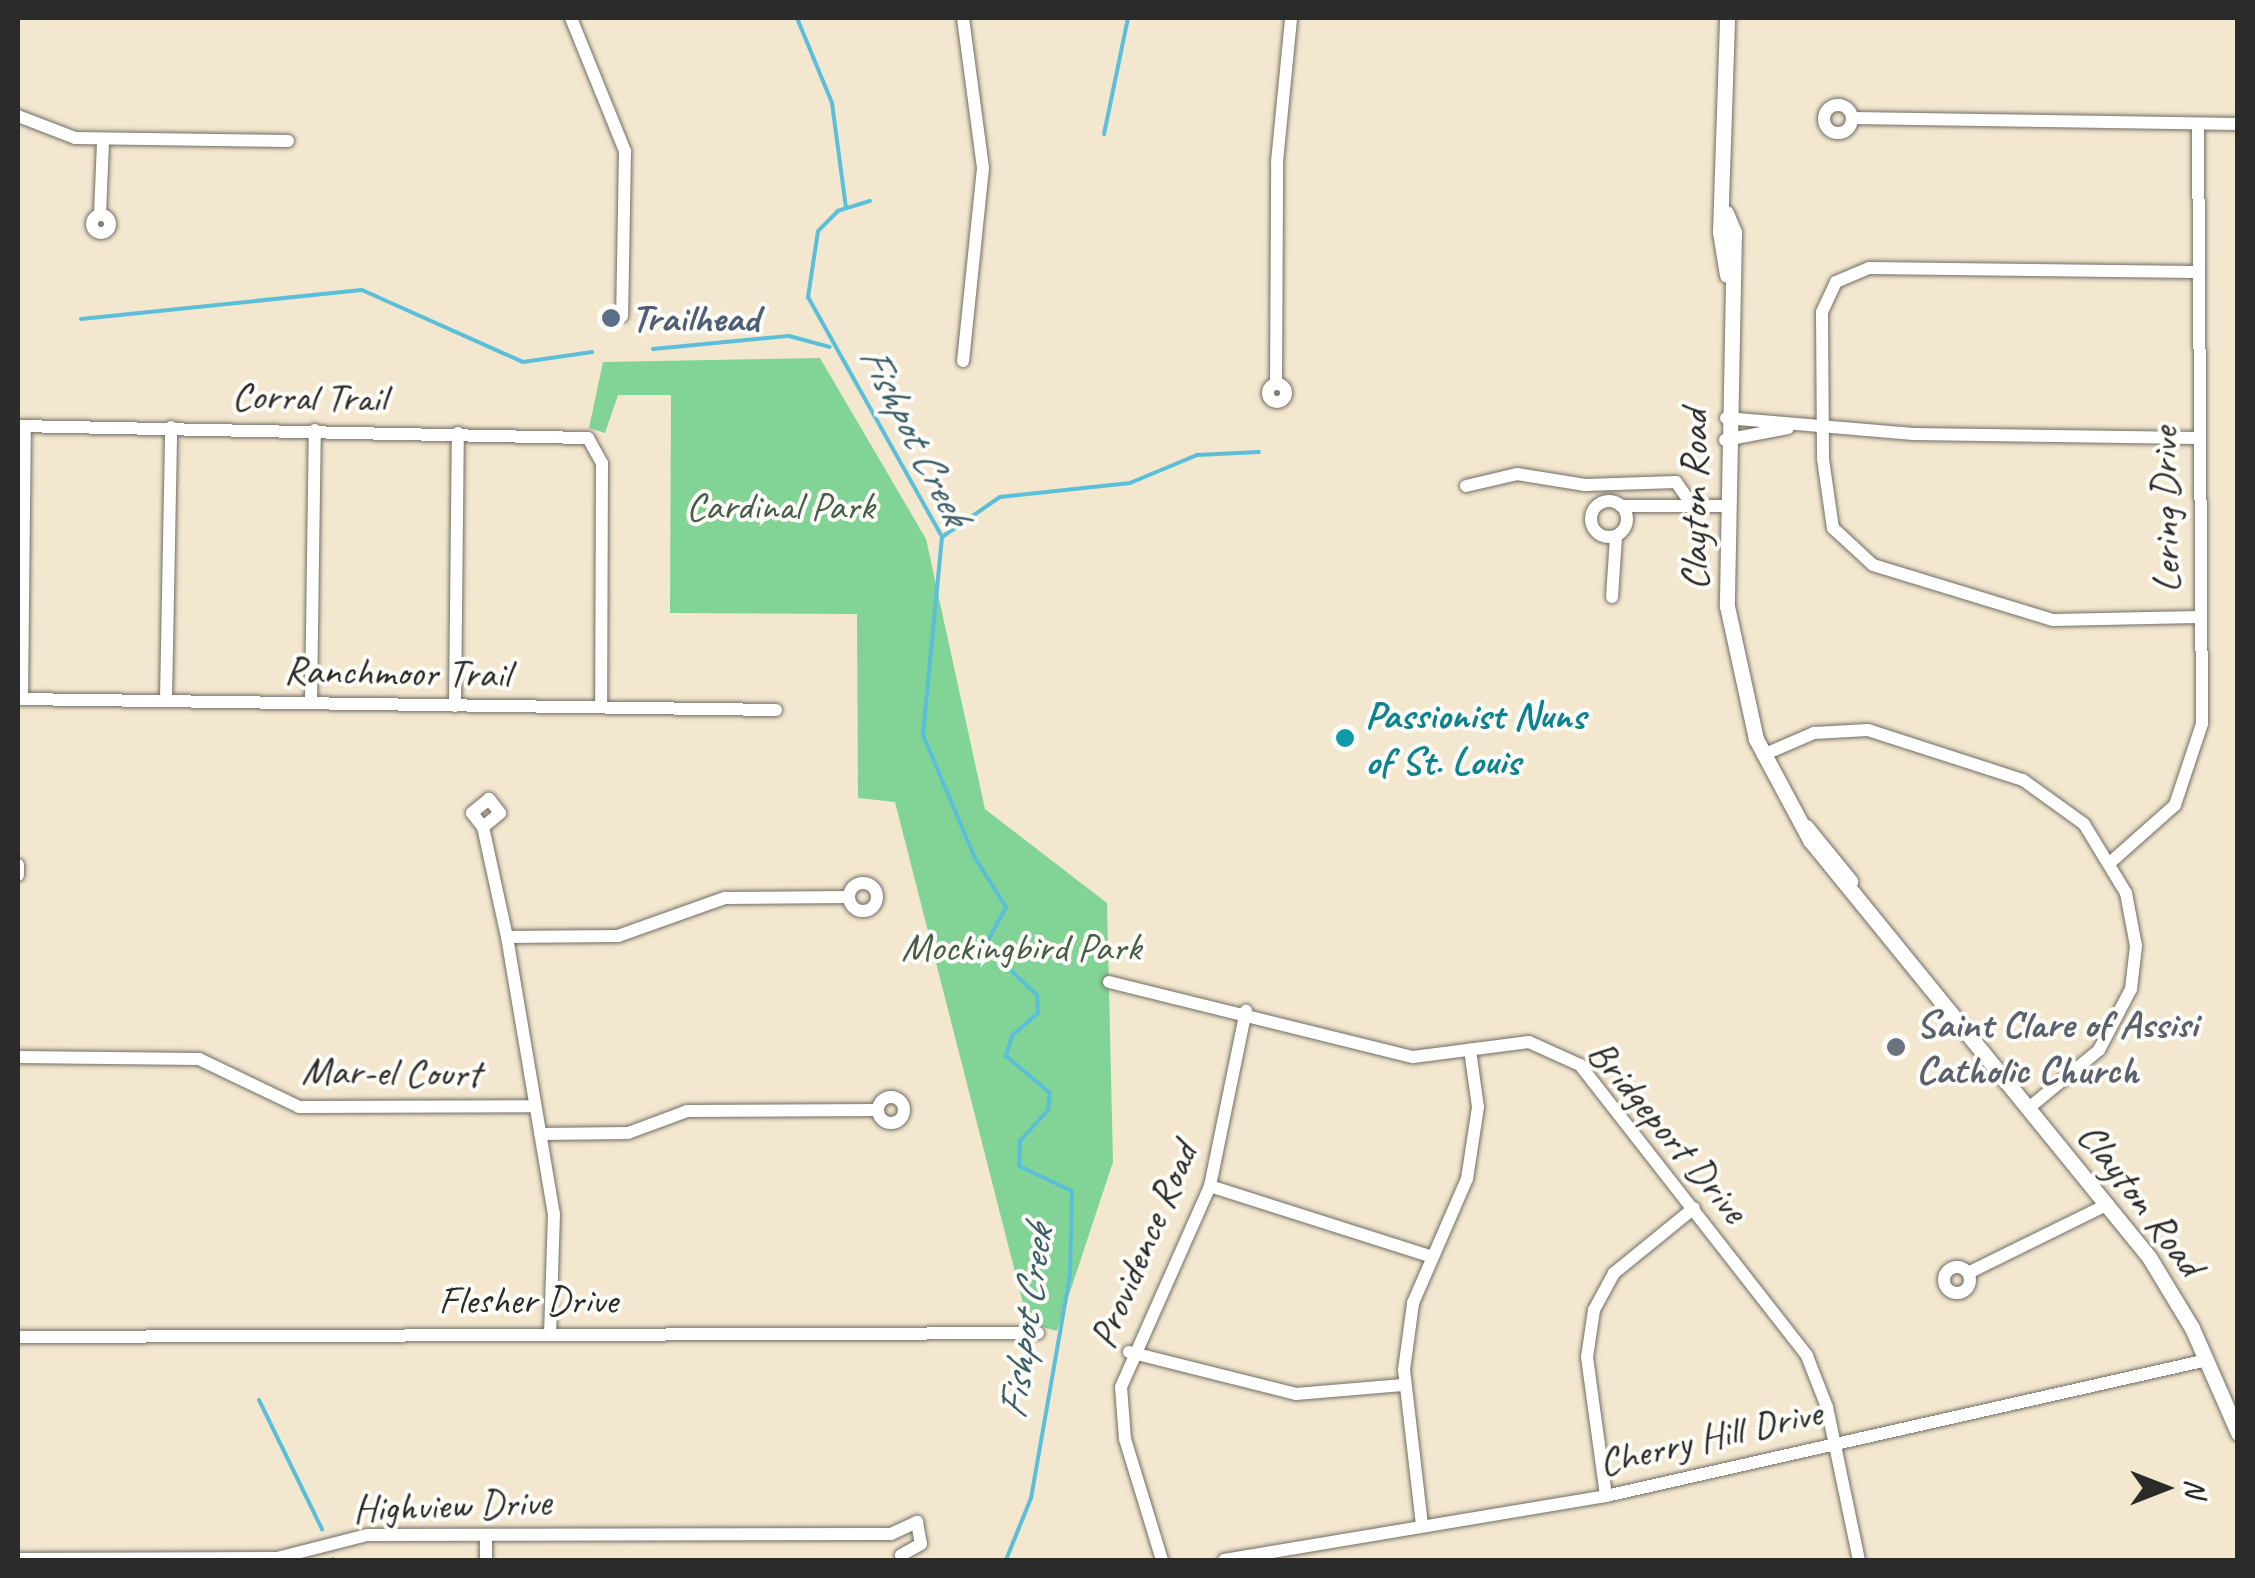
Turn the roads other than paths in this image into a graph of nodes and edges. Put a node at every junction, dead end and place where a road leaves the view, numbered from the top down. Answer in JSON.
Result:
{"nodes":[{"id":1,"x":571,"y":18,"type":"edge"},
{"id":2,"x":963,"y":18,"type":"edge"},
{"id":3,"x":1290,"y":18,"type":"edge"},
{"id":4,"x":1727,"y":18,"type":"edge"},
{"id":5,"x":18,"y":116,"type":"edge"},
{"id":6,"x":1852,"y":118,"type":"dead end"},
{"id":7,"x":2198,"y":124,"type":"junction"},
{"id":8,"x":2238,"y":124,"type":"edge"},
{"id":9,"x":103,"y":141,"type":"junction"},
{"id":10,"x":288,"y":141,"type":"dead end"},
{"id":11,"x":100,"y":214,"type":"dead end"},
{"id":12,"x":2195,"y":272,"type":"junction"},
{"id":13,"x":622,"y":316,"type":"dead end"},
{"id":14,"x":963,"y":361,"type":"dead end"},
{"id":15,"x":1276,"y":384,"type":"dead end"},
{"id":16,"x":1726,"y":418,"type":"junction"},
{"id":17,"x":22,"y":426,"type":"edge"},
{"id":18,"x":171,"y":427,"type":"junction"},
{"id":19,"x":1788,"y":428,"type":"junction"},
{"id":20,"x":1824,"y":428,"type":"junction"},
{"id":21,"x":315,"y":430,"type":"junction"},
{"id":22,"x":458,"y":432,"type":"junction"},
{"id":23,"x":2196,"y":438,"type":"junction"},
{"id":24,"x":1726,"y":440,"type":"junction"},
{"id":25,"x":1466,"y":486,"type":"dead end"},
{"id":26,"x":1692,"y":505,"type":"junction"},
{"id":27,"x":1622,"y":506,"type":"junction"},
{"id":28,"x":1727,"y":506,"type":"junction"},
{"id":29,"x":1616,"y":536,"type":"junction"},
{"id":30,"x":1612,"y":597,"type":"dead end"},
{"id":31,"x":2198,"y":617,"type":"junction"},
{"id":32,"x":20,"y":699,"type":"edge"},
{"id":33,"x":166,"y":699,"type":"junction"},
{"id":34,"x":311,"y":703,"type":"junction"},
{"id":35,"x":455,"y":706,"type":"junction"},
{"id":36,"x":601,"y":707,"type":"junction"},
{"id":37,"x":776,"y":710,"type":"dead end"},
{"id":38,"x":1764,"y":756,"type":"junction"},
{"id":39,"x":484,"y":827,"type":"dead end"},
{"id":40,"x":2112,"y":861,"type":"junction"},
{"id":41,"x":18,"y":865,"type":"edge"},
{"id":42,"x":18,"y":874,"type":"edge"},
{"id":43,"x":848,"y":897,"type":"dead end"},
{"id":44,"x":507,"y":937,"type":"junction"},
{"id":45,"x":1109,"y":982,"type":"dead end"},
{"id":46,"x":1246,"y":1011,"type":"junction"},
{"id":47,"x":1470,"y":1050,"type":"junction"},
{"id":48,"x":18,"y":1057,"type":"edge"},
{"id":49,"x":535,"y":1106,"type":"junction"},
{"id":50,"x":2030,"y":1107,"type":"junction"},
{"id":51,"x":878,"y":1110,"type":"dead end"},
{"id":52,"x":540,"y":1134,"type":"junction"},
{"id":53,"x":1210,"y":1186,"type":"junction"},
{"id":54,"x":2108,"y":1204,"type":"junction"},
{"id":55,"x":1694,"y":1208,"type":"junction"},
{"id":56,"x":1430,"y":1256,"type":"junction"},
{"id":57,"x":1968,"y":1273,"type":"dead end"},
{"id":58,"x":550,"y":1332,"type":"junction"},
{"id":59,"x":1038,"y":1333,"type":"dead end"},
{"id":60,"x":18,"y":1337,"type":"edge"},
{"id":61,"x":1129,"y":1352,"type":"junction"},
{"id":62,"x":2207,"y":1360,"type":"junction"},
{"id":63,"x":1403,"y":1385,"type":"junction"},
{"id":64,"x":2238,"y":1432,"type":"edge"},
{"id":65,"x":1836,"y":1442,"type":"junction"},
{"id":66,"x":1606,"y":1496,"type":"junction"},
{"id":67,"x":1422,"y":1525,"type":"junction"},
{"id":68,"x":891,"y":1534,"type":"junction"},
{"id":69,"x":486,"y":1535,"type":"junction"},
{"id":70,"x":900,"y":1558,"type":"edge"},
{"id":71,"x":18,"y":1559,"type":"edge"},
{"id":72,"x":230,"y":1560,"type":"edge"},
{"id":73,"x":486,"y":1560,"type":"edge"},
{"id":74,"x":1162,"y":1560,"type":"edge"},
{"id":75,"x":1224,"y":1560,"type":"edge"},
{"id":76,"x":1858,"y":1560,"type":"edge"}],
"edges":[{"from":1,"to":13,"type":"street"},
{"from":2,"to":14,"type":"street"},
{"from":3,"to":15,"type":"street"},
{"from":4,"to":16,"type":"main road","name":"Clayton Road"},
{"from":5,"to":9,"type":"street"},
{"from":6,"to":7,"type":"street"},
{"from":7,"to":8,"type":"street"},
{"from":7,"to":12,"type":"street","name":"Lering Drive"},
{"from":9,"to":10,"type":"street"},
{"from":9,"to":11,"type":"street"},
{"from":12,"to":20,"type":"street"},
{"from":12,"to":23,"type":"street","name":"Lering Drive"},
{"from":16,"to":19,"type":"street"},
{"from":16,"to":24,"type":"main road","name":"Clayton Road"},
{"from":17,"to":18,"type":"street","name":"Corral Trail"},
{"from":17,"to":32,"type":"street"},
{"from":18,"to":21,"type":"street","name":"Corral Trail"},
{"from":18,"to":33,"type":"street"},
{"from":19,"to":20,"type":"street"},
{"from":19,"to":24,"type":"street"},
{"from":20,"to":23,"type":"street"},
{"from":20,"to":31,"type":"street"},
{"from":21,"to":22,"type":"street","name":"Corral Trail"},
{"from":21,"to":34,"type":"street"},
{"from":22,"to":35,"type":"street"},
{"from":22,"to":36,"type":"street","name":"Corral Trail"},
{"from":23,"to":31,"type":"street","name":"Lering Drive"},
{"from":24,"to":28,"type":"main road","name":"Clayton Road"},
{"from":25,"to":26,"type":"street"},
{"from":26,"to":27,"type":"street"},
{"from":26,"to":28,"type":"street"},
{"from":27,"to":29,"type":"street"},
{"from":27,"to":29,"type":"street"},
{"from":28,"to":38,"type":"main road","name":"Clayton Road"},
{"from":29,"to":30,"type":"street"},
{"from":31,"to":40,"type":"street","name":"Lering Drive"},
{"from":32,"to":33,"type":"street","name":"Ranchmoor Trail"},
{"from":33,"to":34,"type":"street","name":"Ranchmoor Trail"},
{"from":34,"to":35,"type":"street","name":"Ranchmoor Trail"},
{"from":35,"to":36,"type":"street","name":"Ranchmoor Trail"},
{"from":36,"to":37,"type":"street","name":"Ranchmoor Trail"},
{"from":38,"to":40,"type":"street"},
{"from":38,"to":50,"type":"main road","name":"Clayton Road"},
{"from":39,"to":44,"type":"street"},
{"from":40,"to":50,"type":"street"},
{"from":41,"to":42,"type":"street"},
{"from":43,"to":44,"type":"street"},
{"from":44,"to":49,"type":"street"},
{"from":45,"to":46,"type":"street","name":"Bridgeport Drive"},
{"from":46,"to":47,"type":"street","name":"Bridgeport Drive"},
{"from":46,"to":53,"type":"street","name":"Providence Road"},
{"from":47,"to":55,"type":"street","name":"Bridgeport Drive"},
{"from":47,"to":56,"type":"street"},
{"from":48,"to":49,"type":"street","name":"Mar-el Court"},
{"from":49,"to":52,"type":"street"},
{"from":50,"to":54,"type":"main road","name":"Clayton Road"},
{"from":51,"to":52,"type":"street"},
{"from":52,"to":58,"type":"street"},
{"from":53,"to":56,"type":"street"},
{"from":53,"to":61,"type":"street","name":"Providence Road"},
{"from":54,"to":57,"type":"street"},
{"from":54,"to":62,"type":"main road","name":"Clayton Road"},
{"from":55,"to":65,"type":"street","name":"Bridgeport Drive"},
{"from":55,"to":66,"type":"street"},
{"from":56,"to":63,"type":"street"},
{"from":58,"to":59,"type":"street","name":"Flesher Drive"},
{"from":58,"to":60,"type":"street","name":"Flesher Drive"},
{"from":61,"to":63,"type":"street"},
{"from":61,"to":74,"type":"street","name":"Providence Road"},
{"from":62,"to":64,"type":"main road","name":"Clayton Road"},
{"from":62,"to":65,"type":"street","name":"Cherry Hill Drive"},
{"from":63,"to":67,"type":"street"},
{"from":65,"to":66,"type":"street","name":"Cherry Hill Drive"},
{"from":65,"to":76,"type":"street","name":"Bridgeport Drive"},
{"from":66,"to":67,"type":"street","name":"Cherry Hill Drive"},
{"from":67,"to":75,"type":"street","name":"Cherry Hill Drive"},
{"from":68,"to":69,"type":"street","name":"Highview Drive"},
{"from":68,"to":70,"type":"street","name":"Highview Drive"},
{"from":68,"to":70,"type":"street","name":"Highview Drive"},
{"from":69,"to":72,"type":"street","name":"Highview Drive"},
{"from":69,"to":73,"type":"street"},
{"from":71,"to":72,"type":"street","name":"Highview Drive"}]}
